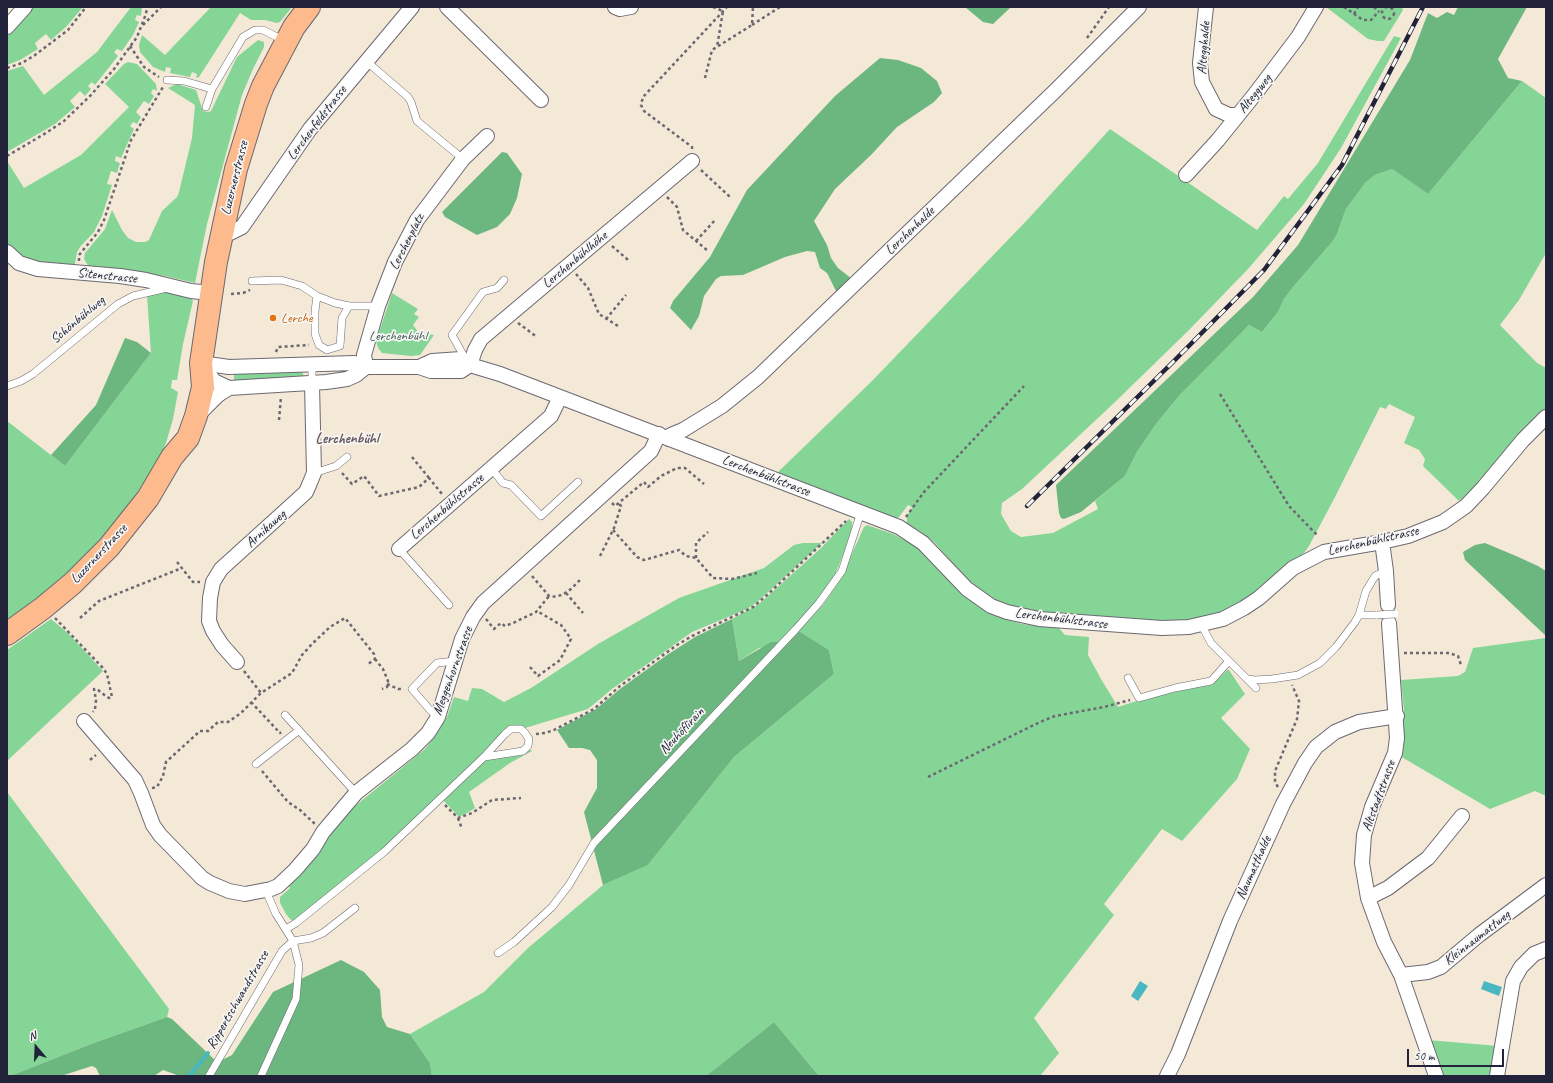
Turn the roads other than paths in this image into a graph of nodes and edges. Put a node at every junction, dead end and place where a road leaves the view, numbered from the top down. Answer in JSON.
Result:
{"nodes":[{"id":1,"x":25,"y":7,"type":"edge"},
{"id":2,"x":309,"y":7,"type":"edge"},
{"id":3,"x":412,"y":7,"type":"edge"},
{"id":4,"x":447,"y":7,"type":"edge"},
{"id":5,"x":615,"y":7,"type":"edge"},
{"id":6,"x":631,"y":7,"type":"edge"},
{"id":7,"x":1139,"y":7,"type":"edge"},
{"id":8,"x":1206,"y":7,"type":"edge"},
{"id":9,"x":1316,"y":7,"type":"edge"},
{"id":10,"x":7,"y":27,"type":"edge"},
{"id":11,"x":286,"y":42,"type":"junction"},
{"id":12,"x":366,"y":61,"type":"junction"},
{"id":13,"x":167,"y":80,"type":"road end"},
{"id":14,"x":212,"y":89,"type":"junction"},
{"id":15,"x":541,"y":100,"type":"dead end"},
{"id":16,"x":206,"y":107,"type":"dead end"},
{"id":17,"x":1238,"y":115,"type":"junction"},
{"id":18,"x":487,"y":136,"type":"dead end"},
{"id":19,"x":463,"y":159,"type":"junction"},
{"id":20,"x":694,"y":161,"type":"road end"},
{"id":21,"x":1186,"y":175,"type":"dead end"},
{"id":22,"x":222,"y":233,"type":"junction"},
{"id":23,"x":7,"y":252,"type":"edge"},
{"id":24,"x":504,"y":280,"type":"dead end"},
{"id":25,"x":252,"y":281,"type":"road end"},
{"id":26,"x":172,"y":286,"type":"junction"},
{"id":27,"x":221,"y":293,"type":"junction"},
{"id":28,"x":317,"y":296,"type":"junction"},
{"id":29,"x":348,"y":306,"type":"junction"},
{"id":30,"x":378,"y":306,"type":"junction"},
{"id":31,"x":202,"y":363,"type":"junction"},
{"id":32,"x":312,"y":365,"type":"junction"},
{"id":33,"x":470,"y":366,"type":"junction"},
{"id":34,"x":366,"y":367,"type":"junction"},
{"id":35,"x":312,"y":384,"type":"junction"},
{"id":36,"x":7,"y":386,"type":"edge"},
{"id":37,"x":229,"y":388,"type":"junction"},
{"id":38,"x":560,"y":397,"type":"junction"},
{"id":39,"x":196,"y":416,"type":"junction"},
{"id":40,"x":1546,"y":417,"type":"edge"},
{"id":41,"x":664,"y":437,"type":"junction"},
{"id":42,"x":347,"y":456,"type":"dead end"},
{"id":43,"x":172,"y":457,"type":"junction"},
{"id":44,"x":491,"y":468,"type":"junction"},
{"id":45,"x":314,"y":473,"type":"junction"},
{"id":46,"x":578,"y":482,"type":"dead end"},
{"id":47,"x":862,"y":512,"type":"junction"},
{"id":48,"x":1382,"y":542,"type":"junction"},
{"id":49,"x":399,"y":549,"type":"joint"},
{"id":50,"x":1386,"y":571,"type":"junction"},
{"id":51,"x":449,"y":606,"type":"dead end"},
{"id":52,"x":1391,"y":614,"type":"junction"},
{"id":53,"x":1359,"y":615,"type":"junction"},
{"id":54,"x":1201,"y":624,"type":"junction"},
{"id":55,"x":7,"y":634,"type":"edge"},
{"id":56,"x":455,"y":661,"type":"junction"},
{"id":57,"x":1229,"y":661,"type":"junction"},
{"id":58,"x":236,"y":662,"type":"road end"},
{"id":59,"x":1128,"y":678,"type":"dead end"},
{"id":60,"x":1248,"y":679,"type":"junction"},
{"id":61,"x":1256,"y":688,"type":"dead end"},
{"id":62,"x":285,"y":715,"type":"dead end"},
{"id":63,"x":1397,"y":716,"type":"junction"},
{"id":64,"x":438,"y":717,"type":"junction"},
{"id":65,"x":84,"y":721,"type":"road end"},
{"id":66,"x":298,"y":731,"type":"junction"},
{"id":67,"x":484,"y":757,"type":"junction"},
{"id":68,"x":256,"y":764,"type":"road end"},
{"id":69,"x":356,"y":793,"type":"junction"},
{"id":70,"x":1462,"y":816,"type":"dead end"},
{"id":71,"x":1546,"y":885,"type":"edge"},
{"id":72,"x":266,"y":891,"type":"junction"},
{"id":73,"x":1368,"y":898,"type":"junction"},
{"id":74,"x":355,"y":908,"type":"dead end"},
{"id":75,"x":286,"y":929,"type":"junction"},
{"id":76,"x":293,"y":941,"type":"junction"},
{"id":77,"x":1546,"y":949,"type":"edge"},
{"id":78,"x":498,"y":953,"type":"dead end"},
{"id":79,"x":1401,"y":975,"type":"junction"},
{"id":80,"x":208,"y":1076,"type":"edge"},
{"id":81,"x":261,"y":1076,"type":"edge"},
{"id":82,"x":1167,"y":1076,"type":"edge"},
{"id":83,"x":1436,"y":1076,"type":"edge"},
{"id":84,"x":1497,"y":1076,"type":"edge"}],
"edges":[{"from":1,"to":10,"type":"street"},
{"from":2,"to":11,"type":"main road","name":"Luzernerstrasse"},
{"from":3,"to":12,"type":"street","name":"Lerchenfeldstrasse"},
{"from":4,"to":15,"type":"street"},
{"from":5,"to":6,"type":"street"},
{"from":7,"to":41,"type":"street","name":"Lerchenhalde"},
{"from":8,"to":17,"type":"street","name":"Altegghalde"},
{"from":9,"to":17,"type":"street","name":"Alteggweg"},
{"from":11,"to":14,"type":"lane"},
{"from":11,"to":22,"type":"main road","name":"Luzernerstrasse"},
{"from":12,"to":19,"type":"lane"},
{"from":12,"to":22,"type":"street","name":"Lerchenfeldstrasse"},
{"from":13,"to":14,"type":"lane"},
{"from":14,"to":16,"type":"lane"},
{"from":17,"to":21,"type":"street","name":"Alteggweg"},
{"from":18,"to":19,"type":"street","name":"Lerchenplatz"},
{"from":19,"to":30,"type":"street","name":"Lerchenplatz"},
{"from":20,"to":33,"type":"street","name":"Lerchenbühlhöhe"},
{"from":22,"to":27,"type":"main road","name":"Luzernerstrasse"},
{"from":23,"to":26,"type":"street","name":"Sitenstrasse"},
{"from":24,"to":33,"type":"lane"},
{"from":25,"to":28,"type":"lane"},
{"from":26,"to":27,"type":"street","name":"Sitenstrasse"},
{"from":26,"to":36,"type":"lane","name":"Schönbühlweg"},
{"from":27,"to":31,"type":"main road","name":"Luzernerstrasse"},
{"from":28,"to":29,"type":"lane"},
{"from":28,"to":29,"type":"lane"},
{"from":29,"to":30,"type":"lane"},
{"from":30,"to":34,"type":"street","name":"Lerchenplatz"},
{"from":31,"to":32,"type":"street","name":"Lerchenbühlstrasse"},
{"from":31,"to":37,"type":"street"},
{"from":31,"to":39,"type":"main road","name":"Luzernerstrasse"},
{"from":31,"to":43,"type":"main road","name":"Luzernerstrasse"},
{"from":32,"to":34,"type":"street","name":"Lerchenbühlstrasse"},
{"from":32,"to":35,"type":"lane"},
{"from":33,"to":34,"type":"street","name":"Lerchenbühlstrasse"},
{"from":33,"to":38,"type":"street","name":"Lerchenbühlstrasse"},
{"from":34,"to":35,"type":"street"},
{"from":35,"to":37,"type":"street"},
{"from":35,"to":45,"type":"street","name":"Arnikaweg"},
{"from":37,"to":39,"type":"street"},
{"from":38,"to":41,"type":"street","name":"Lerchenbühlstrasse"},
{"from":38,"to":44,"type":"street","name":"Lerchenbühlstrasse"},
{"from":39,"to":43,"type":"main road","name":"Luzernerstrasse"},
{"from":40,"to":48,"type":"street","name":"Lerchenbühlstrasse"},
{"from":41,"to":47,"type":"street","name":"Lerchenbühlstrasse"},
{"from":41,"to":56,"type":"street","name":"Meggenhornstrasse"},
{"from":42,"to":45,"type":"lane"},
{"from":43,"to":55,"type":"main road","name":"Luzernerstrasse"},
{"from":44,"to":46,"type":"lane"},
{"from":44,"to":49,"type":"street","name":"Lerchenbühlstrasse"},
{"from":45,"to":58,"type":"street","name":"Arnikaweg"},
{"from":47,"to":54,"type":"street","name":"Lerchenbühlstrasse"},
{"from":47,"to":78,"type":"lane","name":"Neuhöflirain"},
{"from":48,"to":50,"type":"street","name":"Altstadtstrasse"},
{"from":48,"to":54,"type":"street","name":"Lerchenbühlstrasse"},
{"from":49,"to":51,"type":"lane"},
{"from":50,"to":52,"type":"street","name":"Altstadtstrasse"},
{"from":50,"to":53,"type":"lane"},
{"from":52,"to":53,"type":"lane","bridge":true},
{"from":52,"to":63,"type":"street","name":"Altstadtstrasse"},
{"from":53,"to":60,"type":"lane"},
{"from":54,"to":57,"type":"lane"},
{"from":56,"to":64,"type":"street","name":"Meggenhornstrasse"},
{"from":56,"to":64,"type":"lane"},
{"from":57,"to":59,"type":"lane"},
{"from":57,"to":60,"type":"lane"},
{"from":60,"to":61,"type":"lane"},
{"from":62,"to":66,"type":"lane"},
{"from":63,"to":73,"type":"street","name":"Altstadtstrasse"},
{"from":63,"to":82,"type":"street","name":"Naumatthalde"},
{"from":64,"to":69,"type":"street","name":"Meggenhornstrasse"},
{"from":65,"to":72,"type":"street","name":"Meggenhornstrasse"},
{"from":66,"to":68,"type":"lane"},
{"from":66,"to":69,"type":"lane"},
{"from":67,"to":67,"type":"lane"},
{"from":67,"to":75,"type":"lane"},
{"from":69,"to":72,"type":"street","name":"Meggenhornstrasse"},
{"from":70,"to":73,"type":"street"},
{"from":71,"to":79,"type":"street","name":"Kleinnaumattweg"},
{"from":72,"to":75,"type":"lane"},
{"from":73,"to":79,"type":"street","name":"Altstadtstrasse"},
{"from":74,"to":76,"type":"lane"},
{"from":75,"to":76,"type":"lane"},
{"from":76,"to":80,"type":"lane","name":"Rippertschwandstrasse"},
{"from":76,"to":81,"type":"lane"},
{"from":77,"to":84,"type":"street"},
{"from":79,"to":83,"type":"street","name":"Altstadtstrasse"}]}
